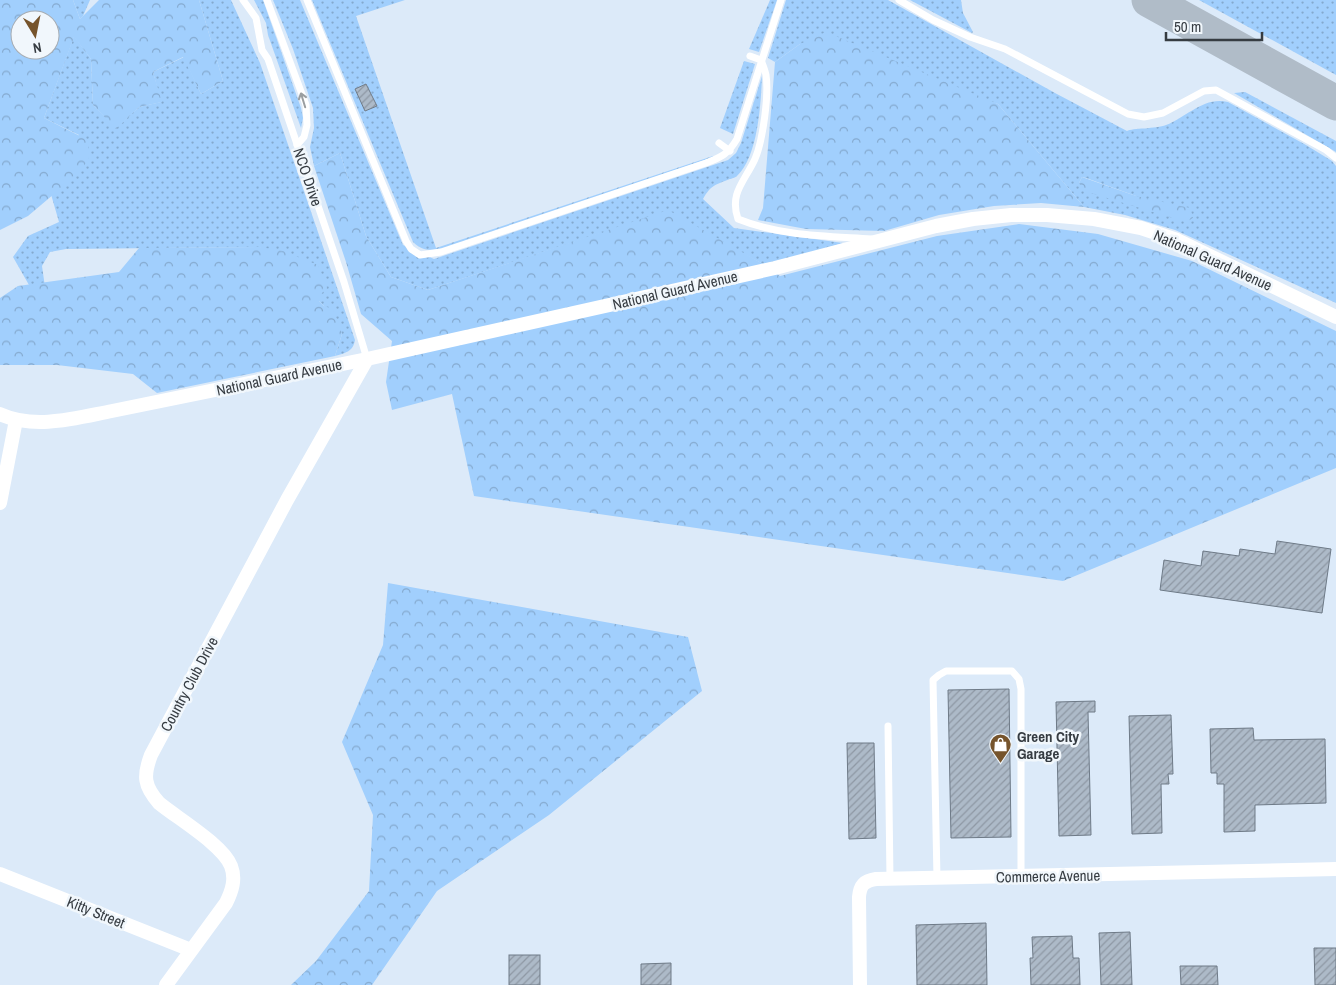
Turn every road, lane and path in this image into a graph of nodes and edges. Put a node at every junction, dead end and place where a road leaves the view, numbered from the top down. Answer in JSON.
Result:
{"nodes":[{"id":1,"x":243,"y":0,"type":"edge"},
{"id":2,"x":267,"y":0,"type":"edge"},
{"id":3,"x":307,"y":0,"type":"edge"},
{"id":4,"x":781,"y":0,"type":"edge"},
{"id":5,"x":899,"y":0,"type":"edge"},
{"id":6,"x":750,"y":56,"type":"dead end"},
{"id":7,"x":761,"y":60,"type":"junction"},
{"id":8,"x":719,"y":143,"type":"dead end"},
{"id":9,"x":297,"y":145,"type":"junction"},
{"id":10,"x":730,"y":151,"type":"junction"},
{"id":11,"x":1336,"y":158,"type":"edge"},
{"id":12,"x":886,"y":240,"type":"junction"},
{"id":13,"x":1336,"y":316,"type":"edge"},
{"id":14,"x":367,"y":358,"type":"junction"},
{"id":15,"x":0,"y":414,"type":"edge"},
{"id":16,"x":16,"y":420,"type":"junction"},
{"id":17,"x":0,"y":503,"type":"edge"},
{"id":18,"x":888,"y":726,"type":"dead end"},
{"id":19,"x":1336,"y":869,"type":"edge"},
{"id":20,"x":0,"y":874,"type":"edge"},
{"id":21,"x":1021,"y":876,"type":"junction"},
{"id":22,"x":937,"y":878,"type":"junction"},
{"id":23,"x":890,"y":879,"type":"junction"},
{"id":24,"x":191,"y":950,"type":"junction"},
{"id":25,"x":166,"y":985,"type":"edge"},
{"id":26,"x":860,"y":985,"type":"edge"}],
"edges":[{"from":1,"to":9,"type":"lane","name":"NCO Drive"},
{"from":9,"to":2,"type":"lane","one_way":true},
{"from":3,"to":10,"type":"lane"},
{"from":4,"to":7,"type":"lane"},
{"from":5,"to":11,"type":"lane"},
{"from":6,"to":7,"type":"lane"},
{"from":7,"to":10,"type":"lane"},
{"from":7,"to":12,"type":"lane"},
{"from":8,"to":10,"type":"lane"},
{"from":9,"to":14,"type":"lane","name":"NCO Drive"},
{"from":12,"to":13,"type":"street","name":"National Guard Avenue"},
{"from":12,"to":14,"type":"street","name":"National Guard Avenue"},
{"from":14,"to":16,"type":"street","name":"National Guard Avenue"},
{"from":14,"to":24,"type":"street","name":"Country Club Drive"},
{"from":15,"to":16,"type":"street","name":"National Guard Avenue"},
{"from":16,"to":17,"type":"street"},
{"from":18,"to":23,"type":"lane"},
{"from":19,"to":21,"type":"street","name":"Commerce Avenue"},
{"from":20,"to":24,"type":"street","name":"Kitty Street"},
{"from":21,"to":22,"type":"street","name":"Commerce Avenue"},
{"from":21,"to":22,"type":"lane"},
{"from":22,"to":23,"type":"street","name":"Commerce Avenue"},
{"from":23,"to":26,"type":"street","name":"Commerce Avenue"},
{"from":24,"to":25,"type":"street","name":"Country Club Drive"}]}
